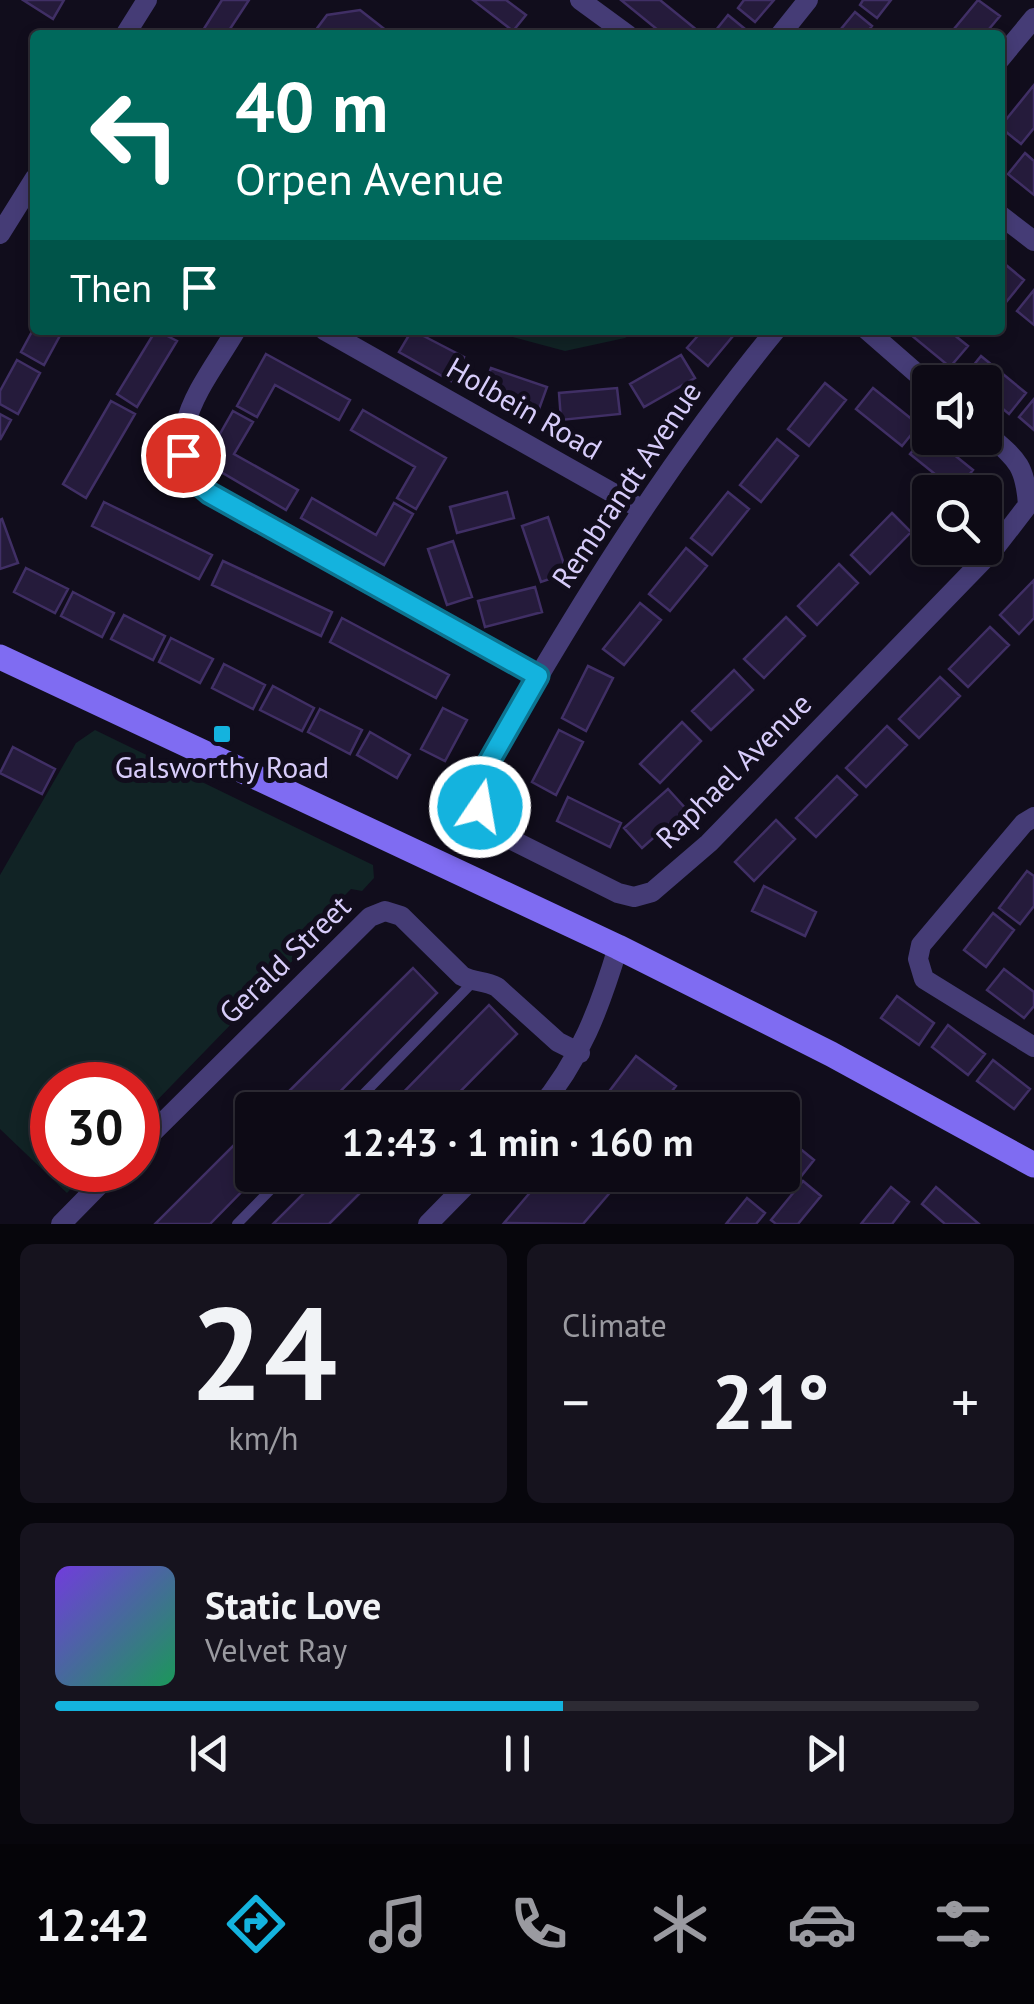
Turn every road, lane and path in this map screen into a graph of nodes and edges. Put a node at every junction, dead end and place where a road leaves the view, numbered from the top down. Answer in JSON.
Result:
{"nodes":[{"id":1,"x":147,"y":0,"type":"edge"},
{"id":2,"x":580,"y":0,"type":"edge"},
{"id":3,"x":808,"y":0,"type":"edge"},
{"id":4,"x":1034,"y":18,"type":"edge"},
{"id":5,"x":128,"y":30,"type":"edge"},
{"id":6,"x":621,"y":30,"type":"edge"},
{"id":7,"x":784,"y":30,"type":"edge"},
{"id":8,"x":1005,"y":53,"type":"edge"},
{"id":9,"x":30,"y":186,"type":"edge"},
{"id":10,"x":1005,"y":219,"type":"edge"},
{"id":11,"x":0,"y":234,"type":"edge"},
{"id":12,"x":1034,"y":241,"type":"edge"},
{"id":13,"x":233,"y":335,"type":"edge"},
{"id":14,"x":333,"y":335,"type":"edge"},
{"id":15,"x":772,"y":335,"type":"edge"},
{"id":16,"x":872,"y":335,"type":"edge"},
{"id":17,"x":912,"y":370,"type":"edge"},
{"id":18,"x":1002,"y":447,"type":"edge"},
{"id":19,"x":642,"y":510,"type":"junction"},
{"id":20,"x":0,"y":656,"type":"edge"},
{"id":21,"x":538,"y":678,"type":"junction"},
{"id":22,"x":1034,"y":817,"type":"edge"},
{"id":23,"x":618,"y":946,"type":"junction"},
{"id":24,"x":473,"y":982,"type":"junction"},
{"id":25,"x":1034,"y":1047,"type":"edge"},
{"id":26,"x":580,"y":1053,"type":"junction"},
{"id":27,"x":366,"y":1092,"type":"edge"},
{"id":28,"x":551,"y":1092,"type":"edge"},
{"id":29,"x":160,"y":1125,"type":"edge"},
{"id":30,"x":1034,"y":1165,"type":"edge"},
{"id":31,"x":92,"y":1192,"type":"edge"},
{"id":32,"x":268,"y":1192,"type":"edge"},
{"id":33,"x":459,"y":1192,"type":"edge"},
{"id":34,"x":61,"y":1224,"type":"edge"},
{"id":35,"x":237,"y":1224,"type":"edge"},
{"id":36,"x":428,"y":1224,"type":"edge"}],
"edges":[{"from":1,"to":5,"type":"street"},
{"from":2,"to":6,"type":"street"},
{"from":3,"to":7,"type":"street"},
{"from":4,"to":8,"type":"street"},
{"from":9,"to":11,"type":"street"},
{"from":10,"to":12,"type":"street"},
{"from":13,"to":21,"type":"street"},
{"from":14,"to":19,"type":"street","name":"Holbein Road"},
{"from":15,"to":19,"type":"street","name":"Rembrandt Avenue"},
{"from":16,"to":17,"type":"street"},
{"from":18,"to":21,"type":"street","name":"Raphael Avenue"},
{"from":19,"to":21,"type":"street","name":"Rembrandt Avenue"},
{"from":20,"to":23,"type":"main road"},
{"from":22,"to":25,"type":"street"},
{"from":23,"to":26,"type":"street"},
{"from":23,"to":30,"type":"main road"},
{"from":24,"to":26,"type":"street","name":"Gerald Street"},
{"from":24,"to":27,"type":"lane"},
{"from":24,"to":29,"type":"street","name":"Gerald Street"},
{"from":26,"to":28,"type":"street"},
{"from":31,"to":34,"type":"street"},
{"from":32,"to":35,"type":"lane"},
{"from":33,"to":36,"type":"street"}]}
